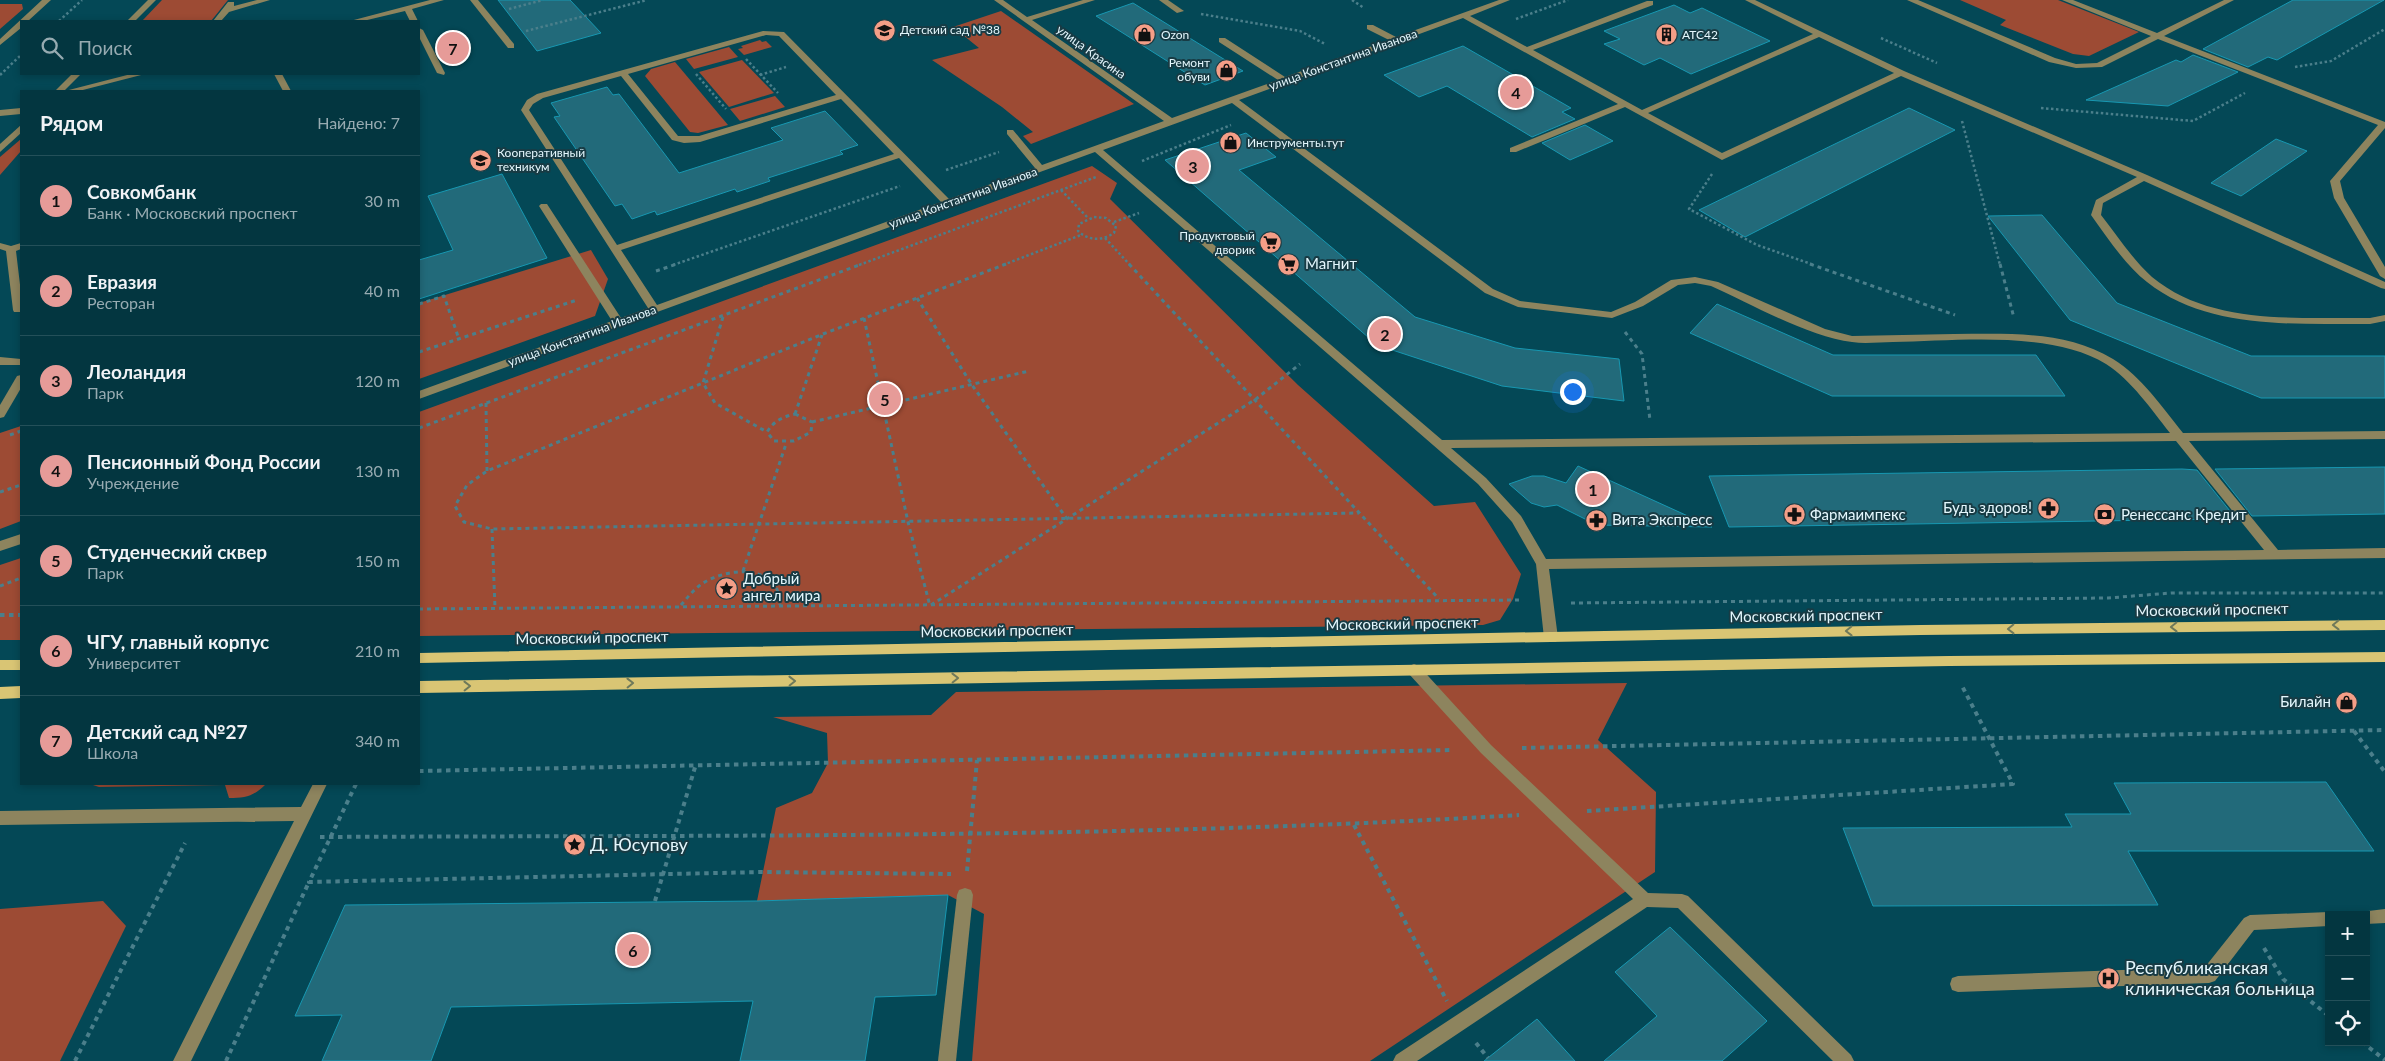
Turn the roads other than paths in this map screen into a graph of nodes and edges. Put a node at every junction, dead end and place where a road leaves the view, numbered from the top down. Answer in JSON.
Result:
{"nodes":[{"id":1,"x":47,"y":0,"type":"edge"},
{"id":2,"x":152,"y":0,"type":"edge"},
{"id":3,"x":234,"y":0,"type":"edge"},
{"id":4,"x":266,"y":0,"type":"edge"},
{"id":5,"x":440,"y":0,"type":"edge"},
{"id":6,"x":474,"y":0,"type":"edge"},
{"id":7,"x":998,"y":0,"type":"edge"},
{"id":8,"x":1090,"y":0,"type":"edge"},
{"id":9,"x":1163,"y":0,"type":"edge"},
{"id":10,"x":1506,"y":0,"type":"edge"},
{"id":11,"x":1749,"y":0,"type":"edge"},
{"id":12,"x":1911,"y":0,"type":"edge"},
{"id":13,"x":2066,"y":0,"type":"edge"},
{"id":14,"x":2230,"y":0,"type":"edge"},
{"id":15,"x":1650,"y":3,"type":"dead end"},
{"id":16,"x":407,"y":8,"type":"junction"},
{"id":17,"x":226,"y":10,"type":"junction"},
{"id":18,"x":1180,"y":10,"type":"road end"},
{"id":19,"x":1464,"y":16,"type":"junction"},
{"id":20,"x":25,"y":20,"type":"edge"},
{"id":21,"x":132,"y":20,"type":"edge"},
{"id":22,"x":218,"y":20,"type":"edge"},
{"id":23,"x":358,"y":20,"type":"edge"},
{"id":24,"x":413,"y":20,"type":"edge"},
{"id":25,"x":1026,"y":20,"type":"junction"},
{"id":26,"x":20,"y":25,"type":"edge"},
{"id":27,"x":1370,"y":27,"type":"dead end"},
{"id":28,"x":420,"y":32,"type":"edge"},
{"id":29,"x":1819,"y":34,"type":"junction"},
{"id":30,"x":2157,"y":36,"type":"junction"},
{"id":31,"x":1222,"y":40,"type":"dead end"},
{"id":32,"x":1396,"y":40,"type":"junction"},
{"id":33,"x":0,"y":43,"type":"edge"},
{"id":34,"x":511,"y":46,"type":"dead end"},
{"id":35,"x":1527,"y":50,"type":"junction"},
{"id":36,"x":623,"y":72,"type":"junction"},
{"id":37,"x":1901,"y":72,"type":"junction"},
{"id":38,"x":441,"y":73,"type":"dead end"},
{"id":39,"x":76,"y":75,"type":"edge"},
{"id":40,"x":137,"y":75,"type":"edge"},
{"id":41,"x":278,"y":75,"type":"edge"},
{"id":42,"x":1285,"y":81,"type":"junction"},
{"id":43,"x":60,"y":90,"type":"edge"},
{"id":44,"x":73,"y":90,"type":"edge"},
{"id":45,"x":286,"y":90,"type":"edge"},
{"id":46,"x":842,"y":96,"type":"junction"},
{"id":47,"x":1234,"y":100,"type":"junction"},
{"id":48,"x":1624,"y":104,"type":"junction"},
{"id":49,"x":20,"y":111,"type":"edge"},
{"id":50,"x":0,"y":113,"type":"edge"},
{"id":51,"x":1641,"y":113,"type":"junction"},
{"id":52,"x":1171,"y":122,"type":"junction"},
{"id":53,"x":2385,"y":124,"type":"edge"},
{"id":54,"x":20,"y":129,"type":"edge"},
{"id":55,"x":1010,"y":132,"type":"dead end"},
{"id":56,"x":0,"y":149,"type":"edge"},
{"id":57,"x":1097,"y":149,"type":"junction"},
{"id":58,"x":1512,"y":150,"type":"dead end"},
{"id":59,"x":900,"y":155,"type":"junction"},
{"id":60,"x":1040,"y":170,"type":"junction"},
{"id":61,"x":2144,"y":177,"type":"junction"},
{"id":62,"x":949,"y":204,"type":"junction"},
{"id":63,"x":544,"y":206,"type":"dead end"},
{"id":64,"x":0,"y":246,"type":"edge"},
{"id":65,"x":16,"y":247,"type":"edge"},
{"id":66,"x":615,"y":249,"type":"junction"},
{"id":67,"x":2385,"y":276,"type":"edge"},
{"id":68,"x":2385,"y":286,"type":"edge"},
{"id":69,"x":18,"y":310,"type":"dead end"},
{"id":70,"x":655,"y":310,"type":"junction"},
{"id":71,"x":2385,"y":318,"type":"edge"},
{"id":72,"x":619,"y":323,"type":"junction"},
{"id":73,"x":0,"y":361,"type":"edge"},
{"id":74,"x":20,"y":362,"type":"edge"},
{"id":75,"x":20,"y":381,"type":"edge"},
{"id":76,"x":420,"y":395,"type":"edge"},
{"id":77,"x":0,"y":414,"type":"edge"},
{"id":78,"x":2385,"y":435,"type":"edge"},
{"id":79,"x":2181,"y":438,"type":"junction"},
{"id":80,"x":1439,"y":444,"type":"junction"},
{"id":81,"x":20,"y":539,"type":"edge"},
{"id":82,"x":0,"y":546,"type":"edge"},
{"id":83,"x":2385,"y":553,"type":"edge"},
{"id":84,"x":2274,"y":554,"type":"junction"},
{"id":85,"x":1542,"y":564,"type":"junction"},
{"id":86,"x":2385,"y":625,"type":"edge"},
{"id":87,"x":1551,"y":638,"type":"junction"},
{"id":88,"x":2385,"y":657,"type":"edge"},
{"id":89,"x":420,"y":658,"type":"edge"},
{"id":90,"x":0,"y":665,"type":"edge"},
{"id":91,"x":20,"y":665,"type":"edge"},
{"id":92,"x":1414,"y":670,"type":"junction"},
{"id":93,"x":420,"y":687,"type":"edge"},
{"id":94,"x":20,"y":692,"type":"edge"},
{"id":95,"x":0,"y":693,"type":"edge"},
{"id":96,"x":319,"y":785,"type":"edge"},
{"id":97,"x":304,"y":814,"type":"junction"},
{"id":98,"x":0,"y":818,"type":"edge"},
{"id":99,"x":965,"y":895,"type":"dead end"},
{"id":100,"x":1645,"y":900,"type":"junction"},
{"id":101,"x":2385,"y":916,"type":"edge"},
{"id":102,"x":2370,"y":917,"type":"edge"},
{"id":103,"x":2325,"y":919,"type":"edge"},
{"id":104,"x":1958,"y":984,"type":"dead end"},
{"id":105,"x":182,"y":1061,"type":"edge"},
{"id":106,"x":947,"y":1061,"type":"edge"},
{"id":107,"x":1402,"y":1061,"type":"edge"},
{"id":108,"x":1845,"y":1061,"type":"edge"}],
"edges":[{"from":1,"to":20,"type":"street"},
{"from":2,"to":21,"type":"street"},
{"from":3,"to":17,"type":"street"},
{"from":4,"to":17,"type":"street"},
{"from":5,"to":16,"type":"street"},
{"from":6,"to":34,"type":"street"},
{"from":7,"to":25,"type":"street","name":"улица Красина"},
{"from":8,"to":25,"type":"street"},
{"from":9,"to":18,"type":"street"},
{"from":10,"to":19,"type":"street","name":"улица Константина Иванова"},
{"from":11,"to":29,"type":"street"},
{"from":12,"to":30,"type":"street"},
{"from":13,"to":30,"type":"street"},
{"from":14,"to":30,"type":"street"},
{"from":15,"to":35,"type":"street"},
{"from":16,"to":23,"type":"street"},
{"from":16,"to":24,"type":"street"},
{"from":17,"to":22,"type":"street"},
{"from":19,"to":32,"type":"street","name":"улица Константина Иванова"},
{"from":19,"to":35,"type":"street"},
{"from":25,"to":52,"type":"street","name":"улица Красина"},
{"from":26,"to":33,"type":"street"},
{"from":27,"to":32,"type":"street"},
{"from":28,"to":38,"type":"street"},
{"from":29,"to":37,"type":"street"},
{"from":29,"to":51,"type":"street"},
{"from":30,"to":53,"type":"street"},
{"from":31,"to":42,"type":"street"},
{"from":32,"to":42,"type":"street","name":"улица Константина Иванова"},
{"from":35,"to":48,"type":"street"},
{"from":36,"to":46,"type":"street"},
{"from":36,"to":46,"type":"street"},
{"from":36,"to":66,"type":"street"},
{"from":37,"to":51,"type":"street"},
{"from":37,"to":61,"type":"street"},
{"from":39,"to":43,"type":"street"},
{"from":40,"to":44,"type":"street"},
{"from":41,"to":45,"type":"street"},
{"from":42,"to":47,"type":"street","name":"улица Константина Иванова"},
{"from":46,"to":59,"type":"street"},
{"from":47,"to":52,"type":"street","name":"улица Константина Иванова"},
{"from":47,"to":79,"type":"street"},
{"from":48,"to":51,"type":"street"},
{"from":48,"to":58,"type":"street"},
{"from":49,"to":50,"type":"street"},
{"from":52,"to":57,"type":"street","name":"улица Константина Иванова"},
{"from":53,"to":67,"type":"street"},
{"from":54,"to":56,"type":"street"},
{"from":55,"to":60,"type":"street"},
{"from":57,"to":60,"type":"street","name":"улица Константина Иванова"},
{"from":57,"to":80,"type":"street"},
{"from":59,"to":62,"type":"street"},
{"from":59,"to":66,"type":"street"},
{"from":60,"to":62,"type":"street","name":"улица Константина Иванова"},
{"from":61,"to":68,"type":"street"},
{"from":61,"to":71,"type":"street"},
{"from":62,"to":70,"type":"street","name":"улица Константина Иванова"},
{"from":63,"to":72,"type":"street"},
{"from":64,"to":65,"type":"street"},
{"from":65,"to":69,"type":"street"},
{"from":66,"to":70,"type":"street"},
{"from":70,"to":72,"type":"street","name":"улица Константина Иванова"},
{"from":72,"to":76,"type":"street","name":"улица Константина Иванова"},
{"from":73,"to":74,"type":"street"},
{"from":75,"to":77,"type":"street"},
{"from":78,"to":79,"type":"street"},
{"from":79,"to":80,"type":"street"},
{"from":79,"to":84,"type":"street"},
{"from":80,"to":85,"type":"street"},
{"from":81,"to":82,"type":"street"},
{"from":83,"to":84,"type":"street"},
{"from":84,"to":85,"type":"street"},
{"from":85,"to":87,"type":"street"},
{"from":86,"to":87,"type":"main road","name":"Московский проспект","one_way":true},
{"from":87,"to":89,"type":"main road","name":"Московский проспект"},
{"from":88,"to":92,"type":"main road"},
{"from":90,"to":91,"type":"main road"},
{"from":93,"to":92,"type":"main road","one_way":true},
{"from":92,"to":100,"type":"street"},
{"from":94,"to":95,"type":"main road"},
{"from":96,"to":97,"type":"street"},
{"from":97,"to":98,"type":"street"},
{"from":97,"to":105,"type":"street"},
{"from":99,"to":106,"type":"street"},
{"from":100,"to":107,"type":"street"},
{"from":100,"to":108,"type":"street"},
{"from":101,"to":102,"type":"street"},
{"from":103,"to":104,"type":"street"}]}
